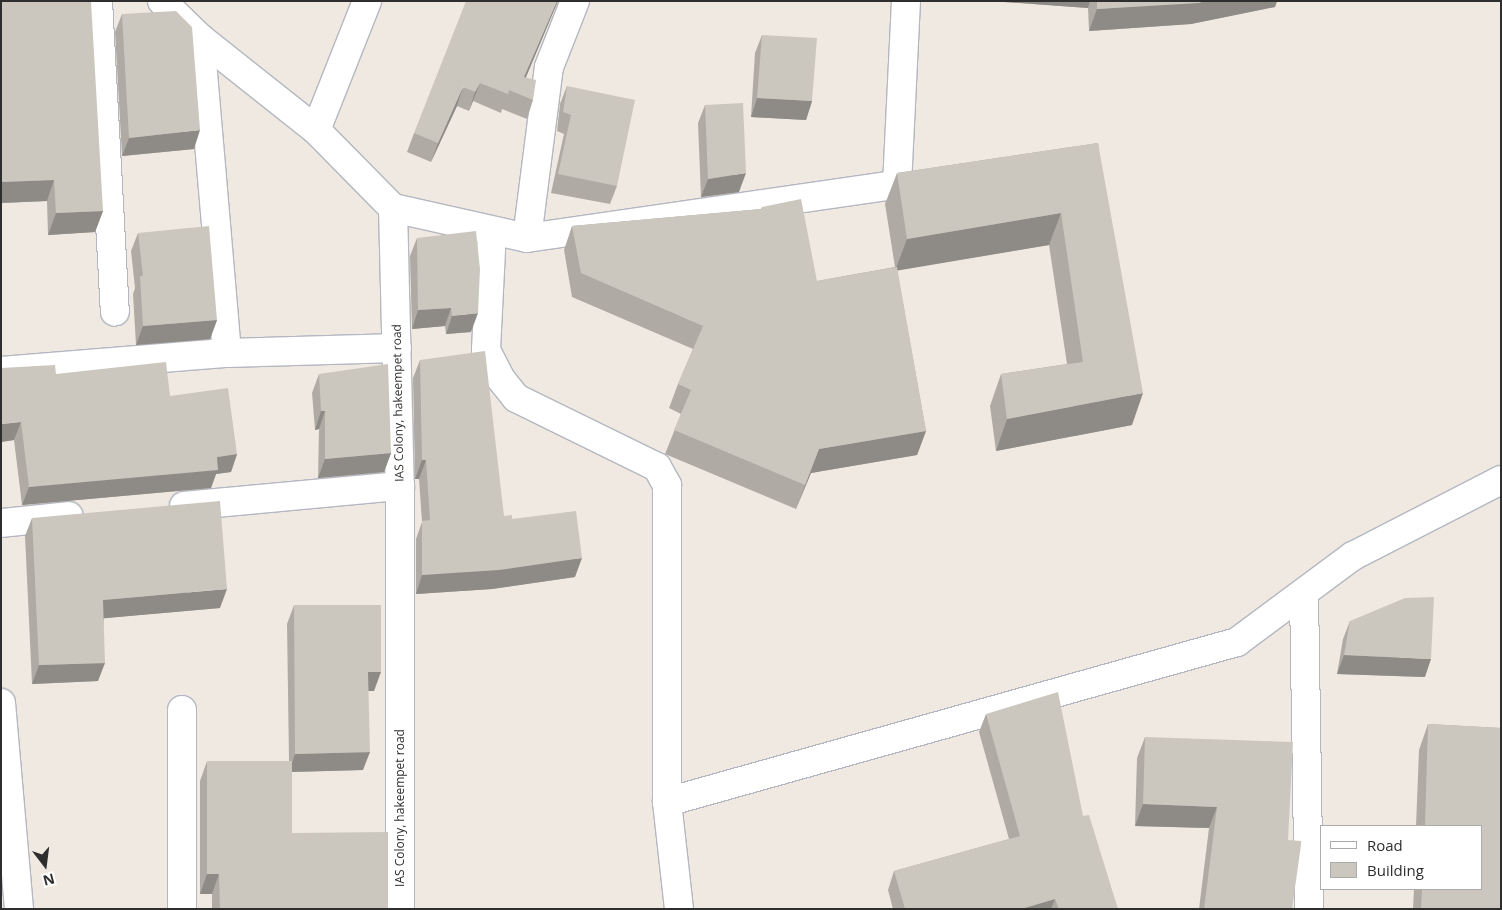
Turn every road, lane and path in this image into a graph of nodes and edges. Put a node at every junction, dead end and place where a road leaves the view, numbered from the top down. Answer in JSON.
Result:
{"nodes":[{"id":1,"x":98,"y":1,"type":"edge"},
{"id":2,"x":162,"y":1,"type":"edge"},
{"id":3,"x":367,"y":1,"type":"edge"},
{"id":4,"x":576,"y":1,"type":"edge"},
{"id":5,"x":906,"y":1,"type":"edge"},
{"id":6,"x":200,"y":38,"type":"junction"},
{"id":7,"x":316,"y":130,"type":"junction"},
{"id":8,"x":393,"y":208,"type":"junction"},
{"id":9,"x":492,"y":231,"type":"junction"},
{"id":10,"x":527,"y":238,"type":"junction"},
{"id":11,"x":115,"y":312,"type":"dead end"},
{"id":12,"x":397,"y":348,"type":"junction"},
{"id":13,"x":227,"y":353,"type":"junction"},
{"id":14,"x":1,"y":371,"type":"edge"},
{"id":15,"x":1501,"y":480,"type":"edge"},
{"id":16,"x":400,"y":486,"type":"junction"},
{"id":17,"x":157,"y":508,"type":"edge"},
{"id":18,"x":98,"y":514,"type":"edge"},
{"id":19,"x":1,"y":522,"type":"edge"},
{"id":20,"x":1304,"y":593,"type":"junction"},
{"id":21,"x":1,"y":703,"type":"edge"},
{"id":22,"x":182,"y":710,"type":"dead end"},
{"id":23,"x":667,"y":802,"type":"junction"},
{"id":24,"x":18,"y":909,"type":"edge"},
{"id":25,"x":182,"y":909,"type":"edge"},
{"id":26,"x":400,"y":909,"type":"edge"},
{"id":27,"x":679,"y":909,"type":"edge"},
{"id":28,"x":1308,"y":909,"type":"edge"}],
"edges":[{"from":1,"to":11,"type":"street"},
{"from":2,"to":6,"type":"street"},
{"from":3,"to":7,"type":"street"},
{"from":4,"to":10,"type":"street"},
{"from":5,"to":10,"type":"street"},
{"from":6,"to":7,"type":"street"},
{"from":6,"to":13,"type":"street"},
{"from":7,"to":8,"type":"street"},
{"from":8,"to":9,"type":"street"},
{"from":8,"to":12,"type":"street","name":"IAS Colony, hakeempet road"},
{"from":9,"to":10,"type":"street"},
{"from":9,"to":23,"type":"street"},
{"from":12,"to":13,"type":"street"},
{"from":12,"to":16,"type":"street","name":"IAS Colony, hakeempet road"},
{"from":13,"to":14,"type":"street"},
{"from":15,"to":20,"type":"street"},
{"from":16,"to":17,"type":"street"},
{"from":16,"to":26,"type":"street","name":"IAS Colony, hakeempet road"},
{"from":18,"to":19,"type":"street"},
{"from":20,"to":23,"type":"street"},
{"from":20,"to":28,"type":"street"},
{"from":21,"to":24,"type":"street"},
{"from":22,"to":25,"type":"street"},
{"from":23,"to":27,"type":"street"}]}
